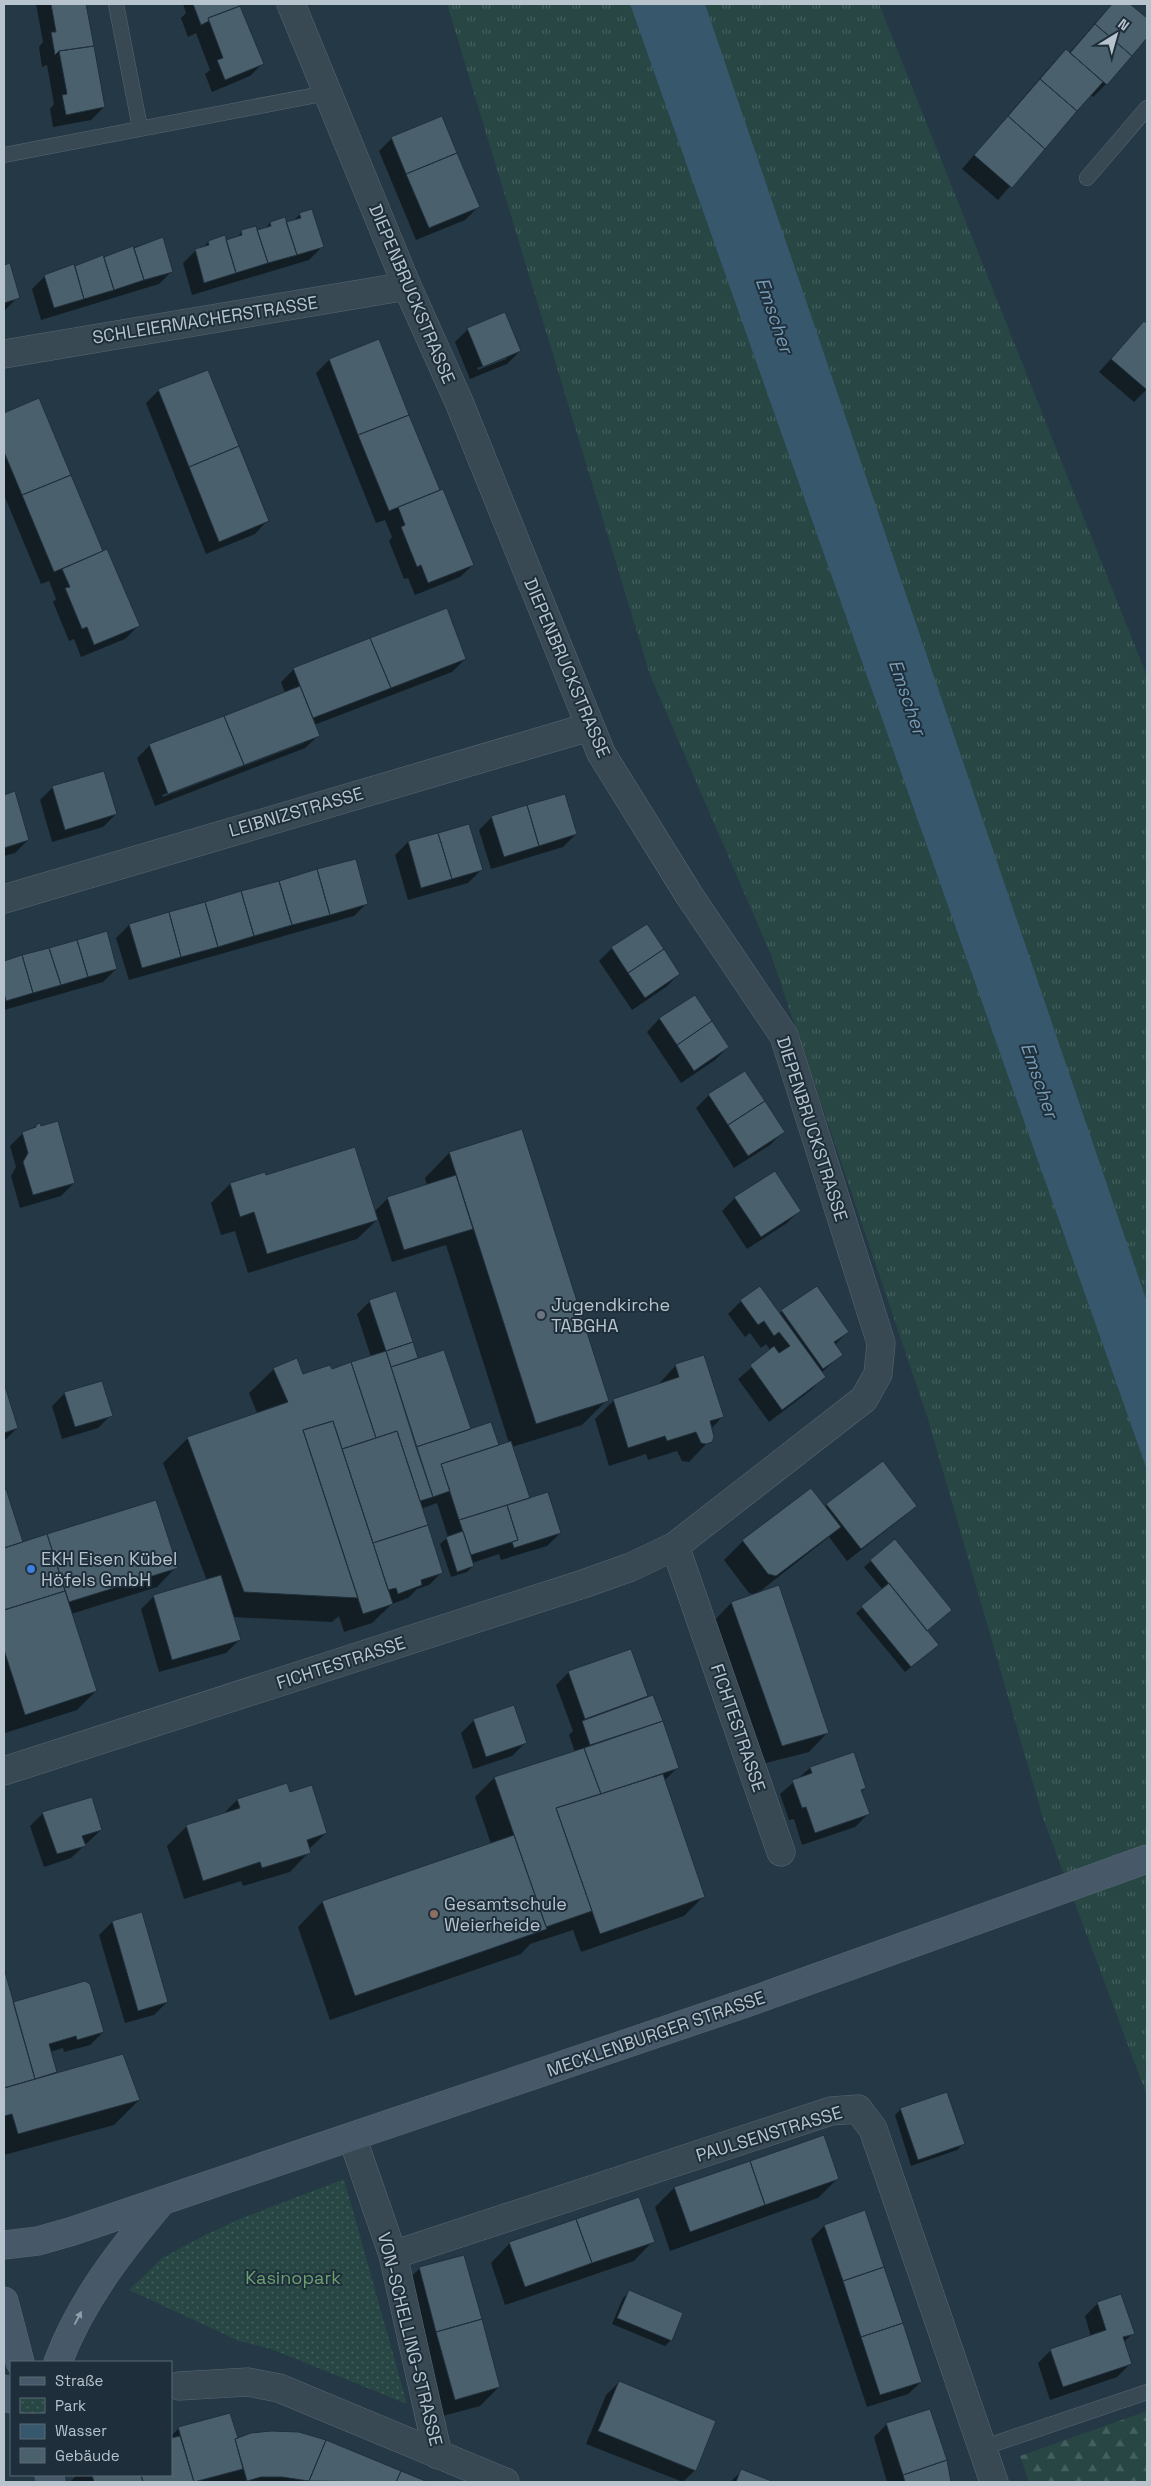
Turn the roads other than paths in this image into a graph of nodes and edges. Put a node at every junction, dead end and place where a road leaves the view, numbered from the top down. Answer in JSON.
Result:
{"nodes":[{"id":1,"x":116,"y":4,"type":"edge"},
{"id":2,"x":291,"y":4,"type":"edge"},
{"id":3,"x":327,"y":93,"type":"junction"},
{"id":4,"x":1147,"y":108,"type":"edge"},
{"id":5,"x":140,"y":128,"type":"junction"},
{"id":6,"x":4,"y":155,"type":"edge"},
{"id":7,"x":1087,"y":178,"type":"dead end"},
{"id":8,"x":407,"y":286,"type":"junction"},
{"id":9,"x":4,"y":354,"type":"edge"},
{"id":10,"x":589,"y":727,"type":"junction"},
{"id":11,"x":4,"y":899,"type":"edge"},
{"id":12,"x":881,"y":1343,"type":"joint"},
{"id":13,"x":675,"y":1546,"type":"junction"},
{"id":14,"x":4,"y":1771,"type":"edge"},
{"id":15,"x":781,"y":1852,"type":"dead end"},
{"id":16,"x":1147,"y":1859,"type":"edge"},
{"id":17,"x":352,"y":2137,"type":"junction"},
{"id":18,"x":162,"y":2201,"type":"junction"},
{"id":19,"x":4,"y":2245,"type":"edge"},
{"id":20,"x":393,"y":2255,"type":"junction"},
{"id":21,"x":4,"y":2301,"type":"edge"},
{"id":22,"x":20,"y":2361,"type":"edge"},
{"id":23,"x":58,"y":2361,"type":"edge"},
{"id":24,"x":179,"y":2386,"type":"dead end"},
{"id":25,"x":1147,"y":2392,"type":"edge"},
{"id":26,"x":982,"y":2448,"type":"junction"},
{"id":27,"x":438,"y":2456,"type":"junction"},
{"id":28,"x":505,"y":2482,"type":"edge"},
{"id":29,"x":994,"y":2482,"type":"edge"}],
"edges":[{"from":1,"to":5,"type":"lane"},
{"from":2,"to":3,"type":"street","name":"DIEPENBRUCKSTRASSE"},
{"from":3,"to":5,"type":"lane"},
{"from":3,"to":8,"type":"street","name":"DIEPENBRUCKSTRASSE"},
{"from":4,"to":7,"type":"lane"},
{"from":5,"to":6,"type":"lane"},
{"from":8,"to":9,"type":"street","name":"SCHLEIERMACHERSTRASSE"},
{"from":8,"to":10,"type":"street","name":"DIEPENBRUCKSTRASSE"},
{"from":10,"to":11,"type":"street","name":"LEIBNIZSTRASSE"},
{"from":10,"to":12,"type":"street","name":"DIEPENBRUCKSTRASSE"},
{"from":12,"to":13,"type":"street","name":"FICHTESTRASSE"},
{"from":13,"to":14,"type":"street","name":"FICHTESTRASSE"},
{"from":13,"to":15,"type":"street","name":"FICHTESTRASSE"},
{"from":16,"to":17,"type":"street","name":"MECKLENBURGER STRASSE"},
{"from":17,"to":18,"type":"street","name":"MECKLENBURGER STRASSE"},
{"from":17,"to":20,"type":"street","name":"VON-SCHELLING-STRASSE"},
{"from":18,"to":19,"type":"street","name":"MECKLENBURGER STRASSE"},
{"from":23,"to":18,"type":"street","one_way":true},
{"from":20,"to":26,"type":"street","name":"PAULSENSTRASSE"},
{"from":20,"to":27,"type":"street","name":"VON-SCHELLING-STRASSE"},
{"from":21,"to":22,"type":"street"},
{"from":24,"to":27,"type":"street","name":"VON-SCHELLING-STRASSE"},
{"from":25,"to":26,"type":"lane"},
{"from":26,"to":29,"type":"street","name":"PAULSENSTRASSE"},
{"from":27,"to":28,"type":"street","name":"VON-SCHELLING-STRASSE"}]}
